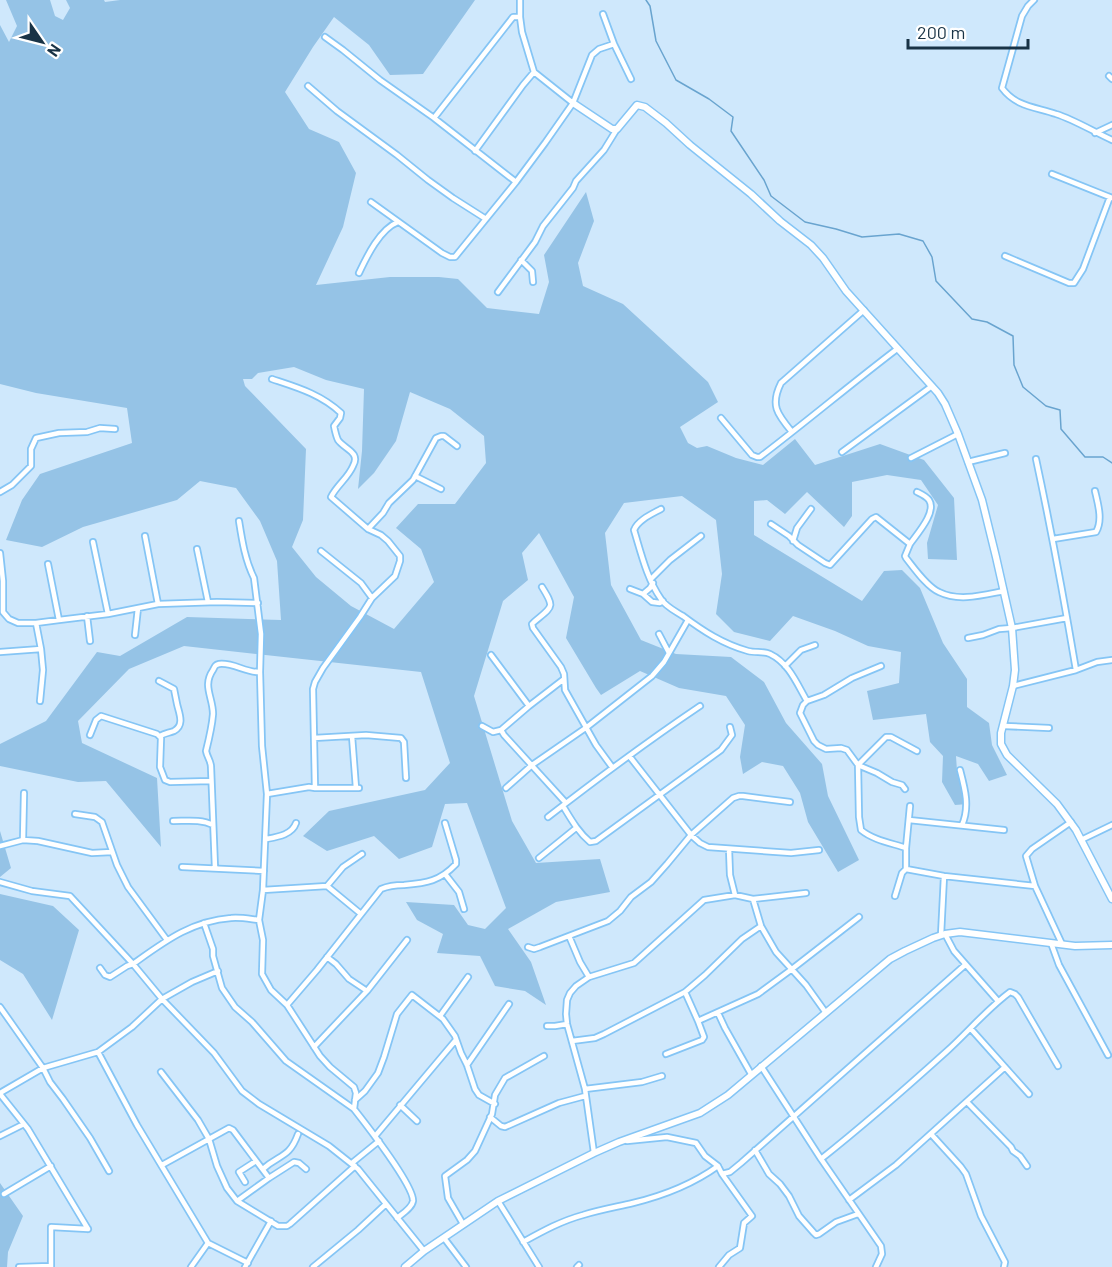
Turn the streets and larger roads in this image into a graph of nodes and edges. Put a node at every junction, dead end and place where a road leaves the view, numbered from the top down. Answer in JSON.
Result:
{"nodes":[{"id":1,"x":520,"y":0,"type":"edge"},
{"id":2,"x":1034,"y":0,"type":"edge"},
{"id":3,"x":603,"y":14,"type":"dead end"},
{"id":4,"x":520,"y":17,"type":"junction"},
{"id":5,"x":325,"y":37,"type":"dead end"},
{"id":6,"x":614,"y":44,"type":"junction"},
{"id":7,"x":534,"y":72,"type":"junction"},
{"id":8,"x":631,"y":79,"type":"dead end"},
{"id":9,"x":308,"y":86,"type":"dead end"},
{"id":10,"x":573,"y":103,"type":"junction"},
{"id":11,"x":434,"y":118,"type":"junction"},
{"id":12,"x":1112,"y":126,"type":"edge"},
{"id":13,"x":617,"y":129,"type":"junction"},
{"id":14,"x":1095,"y":132,"type":"junction"},
{"id":15,"x":1112,"y":140,"type":"edge"},
{"id":16,"x":475,"y":151,"type":"junction"},
{"id":17,"x":1052,"y":174,"type":"dead end"},
{"id":18,"x":516,"y":182,"type":"junction"},
{"id":19,"x":1111,"y":197,"type":"edge"},
{"id":20,"x":371,"y":202,"type":"dead end"},
{"id":21,"x":486,"y":219,"type":"junction"},
{"id":22,"x":398,"y":222,"type":"junction"},
{"id":23,"x":1005,"y":256,"type":"dead end"},
{"id":24,"x":521,"y":260,"type":"junction"},
{"id":25,"x":359,"y":273,"type":"dead end"},
{"id":26,"x":533,"y":282,"type":"dead end"},
{"id":27,"x":498,"y":292,"type":"dead end"},
{"id":28,"x":864,"y":310,"type":"junction"},
{"id":29,"x":897,"y":349,"type":"junction"},
{"id":30,"x":272,"y":379,"type":"dead end"},
{"id":31,"x":932,"y":386,"type":"junction"},
{"id":32,"x":721,"y":418,"type":"dead end"},
{"id":33,"x":115,"y":429,"type":"dead end"},
{"id":34,"x":792,"y":432,"type":"junction"},
{"id":35,"x":958,"y":434,"type":"junction"},
{"id":36,"x":457,"y":446,"type":"dead end"},
{"id":37,"x":842,"y":452,"type":"dead end"},
{"id":38,"x":1005,"y":453,"type":"dead end"},
{"id":39,"x":910,"y":458,"type":"dead end"},
{"id":40,"x":1036,"y":459,"type":"dead end"},
{"id":41,"x":968,"y":462,"type":"junction"},
{"id":42,"x":415,"y":476,"type":"junction"},
{"id":43,"x":441,"y":489,"type":"dead end"},
{"id":44,"x":1095,"y":491,"type":"dead end"},
{"id":45,"x":0,"y":492,"type":"edge"},
{"id":46,"x":917,"y":492,"type":"dead end"},
{"id":47,"x":661,"y":509,"type":"dead end"},
{"id":48,"x":811,"y":509,"type":"dead end"},
{"id":49,"x":239,"y":521,"type":"dead end"},
{"id":50,"x":771,"y":524,"type":"dead end"},
{"id":51,"x":368,"y":529,"type":"junction"},
{"id":52,"x":795,"y":531,"type":"junction"},
{"id":53,"x":145,"y":536,"type":"dead end"},
{"id":54,"x":701,"y":536,"type":"dead end"},
{"id":55,"x":789,"y":536,"type":"junction"},
{"id":56,"x":1053,"y":539,"type":"junction"},
{"id":57,"x":793,"y":541,"type":"junction"},
{"id":58,"x":93,"y":542,"type":"dead end"},
{"id":59,"x":910,"y":544,"type":"junction"},
{"id":60,"x":196,"y":549,"type":"dead end"},
{"id":61,"x":321,"y":551,"type":"dead end"},
{"id":62,"x":0,"y":553,"type":"edge"},
{"id":63,"x":48,"y":564,"type":"dead end"},
{"id":64,"x":652,"y":585,"type":"junction"},
{"id":65,"x":542,"y":586,"type":"dead end"},
{"id":66,"x":630,"y":589,"type":"dead end"},
{"id":67,"x":1004,"y":591,"type":"junction"},
{"id":68,"x":643,"y":594,"type":"junction"},
{"id":69,"x":372,"y":598,"type":"junction"},
{"id":70,"x":663,"y":601,"type":"junction"},
{"id":71,"x":208,"y":602,"type":"junction"},
{"id":72,"x":258,"y":603,"type":"junction"},
{"id":73,"x":158,"y":604,"type":"junction"},
{"id":74,"x":138,"y":608,"type":"junction"},
{"id":75,"x":108,"y":614,"type":"junction"},
{"id":76,"x":87,"y":616,"type":"junction"},
{"id":77,"x":1067,"y":618,"type":"junction"},
{"id":78,"x":59,"y":620,"type":"junction"},
{"id":79,"x":688,"y":620,"type":"junction"},
{"id":80,"x":36,"y":623,"type":"junction"},
{"id":81,"x":1012,"y":628,"type":"junction"},
{"id":82,"x":659,"y":634,"type":"dead end"},
{"id":83,"x":135,"y":635,"type":"dead end"},
{"id":84,"x":968,"y":638,"type":"dead end"},
{"id":85,"x":90,"y":640,"type":"dead end"},
{"id":86,"x":815,"y":645,"type":"dead end"},
{"id":87,"x":41,"y":649,"type":"junction"},
{"id":88,"x":0,"y":652,"type":"edge"},
{"id":89,"x":669,"y":653,"type":"junction"},
{"id":90,"x":491,"y":655,"type":"dead end"},
{"id":91,"x":1112,"y":660,"type":"edge"},
{"id":92,"x":785,"y":666,"type":"junction"},
{"id":93,"x":881,"y":666,"type":"dead end"},
{"id":94,"x":1076,"y":670,"type":"junction"},
{"id":95,"x":260,"y":672,"type":"junction"},
{"id":96,"x":564,"y":679,"type":"junction"},
{"id":97,"x":159,"y":681,"type":"dead end"},
{"id":98,"x":1013,"y":686,"type":"junction"},
{"id":99,"x":40,"y":701,"type":"dead end"},
{"id":100,"x":807,"y":701,"type":"junction"},
{"id":101,"x":529,"y":706,"type":"junction"},
{"id":102,"x":700,"y":706,"type":"dead end"},
{"id":103,"x":482,"y":726,"type":"dead end"},
{"id":104,"x":1004,"y":726,"type":"junction"},
{"id":105,"x":587,"y":727,"type":"junction"},
{"id":106,"x":730,"y":727,"type":"dead end"},
{"id":107,"x":1049,"y":728,"type":"dead end"},
{"id":108,"x":501,"y":730,"type":"junction"},
{"id":109,"x":90,"y":735,"type":"dead end"},
{"id":110,"x":160,"y":736,"type":"junction"},
{"id":111,"x":352,"y":736,"type":"junction"},
{"id":112,"x":314,"y":738,"type":"junction"},
{"id":113,"x":917,"y":751,"type":"dead end"},
{"id":114,"x":630,"y":757,"type":"junction"},
{"id":115,"x":532,"y":765,"type":"junction"},
{"id":116,"x":858,"y":765,"type":"junction"},
{"id":117,"x":612,"y":767,"type":"junction"},
{"id":118,"x":960,"y":770,"type":"dead end"},
{"id":119,"x":406,"y":778,"type":"dead end"},
{"id":120,"x":209,"y":782,"type":"junction"},
{"id":121,"x":315,"y":788,"type":"junction"},
{"id":122,"x":506,"y":788,"type":"dead end"},
{"id":123,"x":905,"y":789,"type":"dead end"},
{"id":124,"x":24,"y":793,"type":"dead end"},
{"id":125,"x":267,"y":795,"type":"junction"},
{"id":126,"x":660,"y":795,"type":"junction"},
{"id":127,"x":790,"y":802,"type":"dead end"},
{"id":128,"x":564,"y":804,"type":"junction"},
{"id":129,"x":910,"y":806,"type":"dead end"},
{"id":130,"x":75,"y":814,"type":"dead end"},
{"id":131,"x":548,"y":817,"type":"dead end"},
{"id":132,"x":909,"y":820,"type":"junction"},
{"id":133,"x":173,"y":821,"type":"dead end"},
{"id":134,"x":1071,"y":822,"type":"junction"},
{"id":135,"x":296,"y":823,"type":"dead end"},
{"id":136,"x":445,"y":823,"type":"dead end"},
{"id":137,"x":213,"y":825,"type":"junction"},
{"id":138,"x":962,"y":825,"type":"junction"},
{"id":139,"x":1112,"y":825,"type":"edge"},
{"id":140,"x":576,"y":828,"type":"junction"},
{"id":141,"x":1004,"y":830,"type":"dead end"},
{"id":142,"x":691,"y":835,"type":"junction"},
{"id":143,"x":266,"y":838,"type":"junction"},
{"id":144,"x":23,"y":840,"type":"junction"},
{"id":145,"x":1081,"y":840,"type":"junction"},
{"id":146,"x":0,"y":846,"type":"edge"},
{"id":147,"x":906,"y":848,"type":"junction"},
{"id":148,"x":729,"y":849,"type":"junction"},
{"id":149,"x":819,"y":849,"type":"dead end"},
{"id":150,"x":112,"y":852,"type":"junction"},
{"id":151,"x":362,"y":854,"type":"dead end"},
{"id":152,"x":538,"y":858,"type":"dead end"},
{"id":153,"x":182,"y":867,"type":"dead end"},
{"id":154,"x":215,"y":868,"type":"junction"},
{"id":155,"x":906,"y":869,"type":"junction"},
{"id":156,"x":264,"y":871,"type":"junction"},
{"id":157,"x":445,"y":874,"type":"junction"},
{"id":158,"x":944,"y":876,"type":"junction"},
{"id":159,"x":0,"y":882,"type":"edge"},
{"id":160,"x":327,"y":886,"type":"junction"},
{"id":161,"x":1035,"y":886,"type":"junction"},
{"id":162,"x":263,"y":890,"type":"junction"},
{"id":163,"x":806,"y":892,"type":"dead end"},
{"id":164,"x":735,"y":895,"type":"junction"},
{"id":165,"x":895,"y":896,"type":"dead end"},
{"id":166,"x":753,"y":899,"type":"junction"},
{"id":167,"x":1112,"y":899,"type":"edge"},
{"id":168,"x":464,"y":909,"type":"dead end"},
{"id":169,"x":361,"y":914,"type":"junction"},
{"id":170,"x":858,"y":917,"type":"dead end"},
{"id":171,"x":259,"y":920,"type":"junction"},
{"id":172,"x":204,"y":923,"type":"junction"},
{"id":173,"x":761,"y":926,"type":"junction"},
{"id":174,"x":943,"y":935,"type":"junction"},
{"id":175,"x":569,"y":936,"type":"junction"},
{"id":176,"x":167,"y":940,"type":"junction"},
{"id":177,"x":407,"y":940,"type":"dead end"},
{"id":178,"x":1051,"y":943,"type":"junction"},
{"id":179,"x":1062,"y":944,"type":"junction"},
{"id":180,"x":1112,"y":945,"type":"edge"},
{"id":181,"x":528,"y":947,"type":"dead end"},
{"id":182,"x":327,"y":957,"type":"junction"},
{"id":183,"x":133,"y":964,"type":"junction"},
{"id":184,"x":965,"y":965,"type":"junction"},
{"id":185,"x":100,"y":968,"type":"dead end"},
{"id":186,"x":792,"y":969,"type":"junction"},
{"id":187,"x":218,"y":970,"type":"junction"},
{"id":188,"x":468,"y":977,"type":"dead end"},
{"id":189,"x":589,"y":977,"type":"junction"},
{"id":190,"x":367,"y":991,"type":"junction"},
{"id":191,"x":685,"y":992,"type":"junction"},
{"id":192,"x":162,"y":999,"type":"junction"},
{"id":193,"x":998,"y":1001,"type":"junction"},
{"id":194,"x":509,"y":1004,"type":"dead end"},
{"id":195,"x":287,"y":1005,"type":"junction"},
{"id":196,"x":0,"y":1007,"type":"edge"},
{"id":197,"x":718,"y":1013,"type":"junction"},
{"id":198,"x":826,"y":1013,"type":"junction"},
{"id":199,"x":440,"y":1016,"type":"junction"},
{"id":200,"x":699,"y":1022,"type":"junction"},
{"id":201,"x":567,"y":1024,"type":"junction"},
{"id":202,"x":547,"y":1026,"type":"dead end"},
{"id":203,"x":971,"y":1029,"type":"junction"},
{"id":204,"x":455,"y":1041,"type":"junction"},
{"id":205,"x":572,"y":1041,"type":"junction"},
{"id":206,"x":314,"y":1047,"type":"junction"},
{"id":207,"x":98,"y":1052,"type":"junction"},
{"id":208,"x":666,"y":1054,"type":"dead end"},
{"id":209,"x":1108,"y":1055,"type":"dead end"},
{"id":210,"x":544,"y":1056,"type":"dead end"},
{"id":211,"x":467,"y":1065,"type":"junction"},
{"id":212,"x":760,"y":1066,"type":"junction"},
{"id":213,"x":1058,"y":1066,"type":"dead end"},
{"id":214,"x":1005,"y":1067,"type":"junction"},
{"id":215,"x":43,"y":1068,"type":"junction"},
{"id":216,"x":161,"y":1072,"type":"dead end"},
{"id":217,"x":751,"y":1074,"type":"junction"},
{"id":218,"x":662,"y":1076,"type":"dead end"},
{"id":219,"x":0,"y":1093,"type":"edge"},
{"id":220,"x":585,"y":1093,"type":"junction"},
{"id":221,"x":1029,"y":1094,"type":"dead end"},
{"id":222,"x":355,"y":1100,"type":"junction"},
{"id":223,"x":967,"y":1102,"type":"junction"},
{"id":224,"x":495,"y":1104,"type":"junction"},
{"id":225,"x":400,"y":1105,"type":"junction"},
{"id":226,"x":354,"y":1109,"type":"junction"},
{"id":227,"x":793,"y":1116,"type":"junction"},
{"id":228,"x":490,"y":1117,"type":"junction"},
{"id":229,"x":417,"y":1122,"type":"dead end"},
{"id":230,"x":24,"y":1124,"type":"junction"},
{"id":231,"x":298,"y":1134,"type":"dead end"},
{"id":232,"x":931,"y":1134,"type":"junction"},
{"id":233,"x":376,"y":1135,"type":"junction"},
{"id":234,"x":0,"y":1137,"type":"edge"},
{"id":235,"x":209,"y":1139,"type":"junction"},
{"id":236,"x":379,"y":1141,"type":"junction"},
{"id":237,"x":619,"y":1142,"type":"junction"},
{"id":238,"x":755,"y":1150,"type":"junction"},
{"id":239,"x":594,"y":1153,"type":"junction"},
{"id":240,"x":821,"y":1159,"type":"junction"},
{"id":241,"x":256,"y":1161,"type":"junction"},
{"id":242,"x":354,"y":1165,"type":"junction"},
{"id":243,"x":51,"y":1166,"type":"junction"},
{"id":244,"x":162,"y":1166,"type":"junction"},
{"id":245,"x":718,"y":1166,"type":"junction"},
{"id":246,"x":1027,"y":1166,"type":"dead end"},
{"id":247,"x":263,"y":1169,"type":"junction"},
{"id":248,"x":306,"y":1169,"type":"dead end"},
{"id":249,"x":109,"y":1171,"type":"dead end"},
{"id":250,"x":722,"y":1174,"type":"junction"},
{"id":251,"x":269,"y":1178,"type":"junction"},
{"id":252,"x":244,"y":1182,"type":"dead end"},
{"id":253,"x":4,"y":1194,"type":"dead end"},
{"id":254,"x":849,"y":1200,"type":"junction"},
{"id":255,"x":237,"y":1201,"type":"junction"},
{"id":256,"x":498,"y":1201,"type":"junction"},
{"id":257,"x":386,"y":1204,"type":"junction"},
{"id":258,"x":858,"y":1214,"type":"junction"},
{"id":259,"x":397,"y":1218,"type":"junction"},
{"id":260,"x":271,"y":1221,"type":"junction"},
{"id":261,"x":463,"y":1224,"type":"junction"},
{"id":262,"x":444,"y":1238,"type":"junction"},
{"id":263,"x":523,"y":1242,"type":"junction"},
{"id":264,"x":208,"y":1243,"type":"junction"},
{"id":265,"x":424,"y":1251,"type":"junction"},
{"id":266,"x":247,"y":1265,"type":"edge"},
{"id":267,"x":19,"y":1267,"type":"edge"},
{"id":268,"x":51,"y":1267,"type":"edge"},
{"id":269,"x":191,"y":1267,"type":"edge"},
{"id":270,"x":313,"y":1267,"type":"edge"},
{"id":271,"x":405,"y":1267,"type":"edge"},
{"id":272,"x":466,"y":1267,"type":"edge"},
{"id":273,"x":539,"y":1267,"type":"edge"},
{"id":274,"x":719,"y":1267,"type":"edge"},
{"id":275,"x":876,"y":1267,"type":"edge"},
{"id":276,"x":1004,"y":1267,"type":"edge"}],
"edges":[{"from":1,"to":4,"type":"street"},
{"from":2,"to":14,"type":"street"},
{"from":3,"to":6,"type":"street"},
{"from":4,"to":7,"type":"street"},
{"from":4,"to":11,"type":"street"},
{"from":5,"to":11,"type":"street"},
{"from":6,"to":8,"type":"street"},
{"from":6,"to":10,"type":"street"},
{"from":7,"to":10,"type":"street"},
{"from":7,"to":16,"type":"street"},
{"from":9,"to":21,"type":"street"},
{"from":10,"to":13,"type":"street"},
{"from":10,"to":18,"type":"street"},
{"from":11,"to":16,"type":"street"},
{"from":12,"to":14,"type":"street"},
{"from":13,"to":24,"type":"street"},
{"from":13,"to":28,"type":"street"},
{"from":14,"to":15,"type":"street"},
{"from":16,"to":18,"type":"street"},
{"from":17,"to":19,"type":"street"},
{"from":18,"to":21,"type":"street"},
{"from":19,"to":23,"type":"street"},
{"from":20,"to":22,"type":"street"},
{"from":21,"to":22,"type":"street"},
{"from":22,"to":25,"type":"street"},
{"from":24,"to":26,"type":"street"},
{"from":24,"to":27,"type":"street"},
{"from":28,"to":29,"type":"street"},
{"from":28,"to":34,"type":"street"},
{"from":29,"to":31,"type":"street"},
{"from":29,"to":34,"type":"street"},
{"from":30,"to":51,"type":"street"},
{"from":31,"to":35,"type":"street"},
{"from":31,"to":37,"type":"street"},
{"from":32,"to":34,"type":"street"},
{"from":33,"to":45,"type":"street"},
{"from":35,"to":39,"type":"street"},
{"from":35,"to":41,"type":"street"},
{"from":36,"to":42,"type":"street"},
{"from":38,"to":41,"type":"street"},
{"from":40,"to":56,"type":"street"},
{"from":41,"to":67,"type":"street"},
{"from":42,"to":43,"type":"street"},
{"from":42,"to":51,"type":"street"},
{"from":44,"to":56,"type":"street"},
{"from":46,"to":59,"type":"street"},
{"from":47,"to":64,"type":"street"},
{"from":48,"to":52,"type":"street"},
{"from":49,"to":72,"type":"street"},
{"from":50,"to":55,"type":"street"},
{"from":51,"to":69,"type":"street"},
{"from":52,"to":55,"type":"street"},
{"from":52,"to":57,"type":"street"},
{"from":53,"to":73,"type":"street"},
{"from":54,"to":64,"type":"street"},
{"from":55,"to":57,"type":"street"},
{"from":56,"to":77,"type":"street"},
{"from":57,"to":59,"type":"street"},
{"from":58,"to":75,"type":"street"},
{"from":59,"to":67,"type":"street"},
{"from":60,"to":71,"type":"street"},
{"from":61,"to":69,"type":"street"},
{"from":62,"to":80,"type":"street"},
{"from":63,"to":78,"type":"street"},
{"from":64,"to":68,"type":"street"},
{"from":64,"to":70,"type":"street"},
{"from":65,"to":96,"type":"street"},
{"from":66,"to":68,"type":"street"},
{"from":67,"to":81,"type":"street"},
{"from":68,"to":70,"type":"street"},
{"from":69,"to":112,"type":"street"},
{"from":70,"to":79,"type":"street"},
{"from":71,"to":72,"type":"street"},
{"from":71,"to":73,"type":"street"},
{"from":72,"to":95,"type":"street"},
{"from":73,"to":74,"type":"street"},
{"from":74,"to":75,"type":"street"},
{"from":74,"to":83,"type":"street"},
{"from":75,"to":76,"type":"street"},
{"from":76,"to":78,"type":"street"},
{"from":76,"to":85,"type":"street"},
{"from":77,"to":81,"type":"street"},
{"from":77,"to":94,"type":"street"},
{"from":78,"to":80,"type":"street"},
{"from":79,"to":89,"type":"street"},
{"from":79,"to":92,"type":"street"},
{"from":80,"to":87,"type":"street"},
{"from":81,"to":84,"type":"street"},
{"from":81,"to":98,"type":"street"},
{"from":82,"to":89,"type":"street"},
{"from":86,"to":92,"type":"street"},
{"from":87,"to":88,"type":"street"},
{"from":87,"to":99,"type":"street"},
{"from":89,"to":105,"type":"street"},
{"from":90,"to":101,"type":"street"},
{"from":91,"to":94,"type":"street"},
{"from":92,"to":100,"type":"street"},
{"from":93,"to":100,"type":"street"},
{"from":94,"to":98,"type":"street"},
{"from":95,"to":120,"type":"street"},
{"from":95,"to":125,"type":"street"},
{"from":96,"to":101,"type":"street"},
{"from":96,"to":105,"type":"street"},
{"from":97,"to":110,"type":"street"},
{"from":98,"to":104,"type":"street"},
{"from":100,"to":116,"type":"street"},
{"from":101,"to":108,"type":"street"},
{"from":102,"to":114,"type":"street"},
{"from":103,"to":108,"type":"street"},
{"from":104,"to":107,"type":"street"},
{"from":104,"to":134,"type":"street"},
{"from":105,"to":115,"type":"street"},
{"from":105,"to":117,"type":"street"},
{"from":106,"to":126,"type":"street"},
{"from":108,"to":115,"type":"street"},
{"from":109,"to":110,"type":"street"},
{"from":110,"to":120,"type":"street"},
{"from":111,"to":112,"type":"street"},
{"from":111,"to":119,"type":"street"},
{"from":111,"to":121,"type":"street"},
{"from":112,"to":121,"type":"street"},
{"from":113,"to":116,"type":"street"},
{"from":114,"to":117,"type":"street"},
{"from":114,"to":126,"type":"street"},
{"from":115,"to":122,"type":"street"},
{"from":115,"to":128,"type":"street"},
{"from":116,"to":123,"type":"street"},
{"from":116,"to":147,"type":"street"},
{"from":117,"to":128,"type":"street"},
{"from":118,"to":138,"type":"street"},
{"from":120,"to":137,"type":"street"},
{"from":121,"to":125,"type":"street"},
{"from":124,"to":144,"type":"street"},
{"from":125,"to":143,"type":"street"},
{"from":126,"to":140,"type":"street"},
{"from":126,"to":142,"type":"street"},
{"from":127,"to":142,"type":"street"},
{"from":128,"to":131,"type":"street"},
{"from":128,"to":140,"type":"street"},
{"from":129,"to":132,"type":"street"},
{"from":130,"to":150,"type":"street"},
{"from":132,"to":138,"type":"street"},
{"from":132,"to":147,"type":"street"},
{"from":133,"to":137,"type":"street"},
{"from":134,"to":145,"type":"street"},
{"from":134,"to":161,"type":"street"},
{"from":135,"to":143,"type":"street"},
{"from":136,"to":157,"type":"street"},
{"from":137,"to":154,"type":"street"},
{"from":138,"to":141,"type":"street"},
{"from":139,"to":145,"type":"street"},
{"from":140,"to":152,"type":"street"},
{"from":142,"to":148,"type":"street"},
{"from":142,"to":175,"type":"street"},
{"from":143,"to":156,"type":"street"},
{"from":144,"to":146,"type":"street"},
{"from":144,"to":150,"type":"street"},
{"from":145,"to":167,"type":"street"},
{"from":147,"to":155,"type":"street"},
{"from":148,"to":149,"type":"street"},
{"from":148,"to":164,"type":"street"},
{"from":150,"to":176,"type":"street"},
{"from":151,"to":160,"type":"street"},
{"from":153,"to":154,"type":"street"},
{"from":154,"to":156,"type":"street"},
{"from":155,"to":158,"type":"street"},
{"from":155,"to":165,"type":"street"},
{"from":156,"to":162,"type":"street"},
{"from":157,"to":168,"type":"street"},
{"from":157,"to":169,"type":"street"},
{"from":158,"to":161,"type":"street"},
{"from":158,"to":174,"type":"street"},
{"from":159,"to":183,"type":"street"},
{"from":160,"to":162,"type":"street"},
{"from":160,"to":169,"type":"street"},
{"from":161,"to":179,"type":"street"},
{"from":162,"to":171,"type":"street"},
{"from":163,"to":166,"type":"street"},
{"from":164,"to":166,"type":"street"},
{"from":164,"to":189,"type":"street"},
{"from":166,"to":173,"type":"street"},
{"from":169,"to":182,"type":"street"},
{"from":170,"to":186,"type":"street"},
{"from":171,"to":172,"type":"street"},
{"from":171,"to":195,"type":"street"},
{"from":172,"to":176,"type":"street"},
{"from":172,"to":187,"type":"street"},
{"from":173,"to":186,"type":"street"},
{"from":173,"to":191,"type":"street"},
{"from":174,"to":178,"type":"street"},
{"from":174,"to":184,"type":"street"},
{"from":174,"to":198,"type":"street"},
{"from":175,"to":181,"type":"street"},
{"from":175,"to":189,"type":"street"},
{"from":176,"to":183,"type":"street"},
{"from":177,"to":190,"type":"street"},
{"from":178,"to":179,"type":"street"},
{"from":178,"to":209,"type":"street"},
{"from":179,"to":180,"type":"street"},
{"from":182,"to":190,"type":"street"},
{"from":182,"to":195,"type":"street"},
{"from":183,"to":185,"type":"street"},
{"from":183,"to":192,"type":"street"},
{"from":184,"to":193,"type":"street"},
{"from":184,"to":227,"type":"street"},
{"from":186,"to":197,"type":"street"},
{"from":186,"to":198,"type":"street"},
{"from":187,"to":192,"type":"street"},
{"from":187,"to":226,"type":"street"},
{"from":188,"to":199,"type":"street"},
{"from":189,"to":201,"type":"street"},
{"from":190,"to":206,"type":"street"},
{"from":191,"to":200,"type":"street"},
{"from":191,"to":205,"type":"street"},
{"from":192,"to":207,"type":"street"},
{"from":192,"to":242,"type":"street"},
{"from":193,"to":203,"type":"street"},
{"from":193,"to":213,"type":"street"},
{"from":194,"to":211,"type":"street"},
{"from":195,"to":206,"type":"street"},
{"from":196,"to":215,"type":"street"},
{"from":197,"to":200,"type":"street"},
{"from":197,"to":217,"type":"street"},
{"from":198,"to":212,"type":"street"},
{"from":199,"to":204,"type":"street"},
{"from":199,"to":222,"type":"street"},
{"from":200,"to":208,"type":"street"},
{"from":201,"to":202,"type":"street"},
{"from":201,"to":205,"type":"street"},
{"from":203,"to":214,"type":"street"},
{"from":203,"to":240,"type":"street"},
{"from":204,"to":211,"type":"street"},
{"from":204,"to":225,"type":"street"},
{"from":205,"to":220,"type":"street"},
{"from":206,"to":222,"type":"street"},
{"from":207,"to":215,"type":"street"},
{"from":207,"to":244,"type":"street"},
{"from":210,"to":224,"type":"street"},
{"from":211,"to":224,"type":"street"},
{"from":212,"to":217,"type":"street"},
{"from":212,"to":227,"type":"street"},
{"from":214,"to":221,"type":"street"},
{"from":214,"to":223,"type":"street"},
{"from":215,"to":219,"type":"street"},
{"from":215,"to":249,"type":"street"},
{"from":216,"to":235,"type":"street"},
{"from":217,"to":237,"type":"street"},
{"from":218,"to":220,"type":"street"},
{"from":219,"to":230,"type":"street"},
{"from":220,"to":228,"type":"street"},
{"from":220,"to":239,"type":"street"},
{"from":222,"to":226,"type":"street"},
{"from":223,"to":232,"type":"street"},
{"from":223,"to":246,"type":"street"},
{"from":224,"to":228,"type":"street"},
{"from":225,"to":229,"type":"street"},
{"from":225,"to":233,"type":"street"},
{"from":226,"to":233,"type":"street"},
{"from":227,"to":238,"type":"street"},
{"from":227,"to":240,"type":"street"},
{"from":228,"to":261,"type":"street"},
{"from":230,"to":234,"type":"street"},
{"from":230,"to":243,"type":"street"},
{"from":231,"to":247,"type":"street"},
{"from":232,"to":254,"type":"street"},
{"from":232,"to":276,"type":"street"},
{"from":233,"to":236,"type":"street"},
{"from":235,"to":241,"type":"street"},
{"from":235,"to":244,"type":"street"},
{"from":235,"to":255,"type":"street"},
{"from":236,"to":242,"type":"street"},
{"from":236,"to":259,"type":"street"},
{"from":237,"to":239,"type":"street"},
{"from":237,"to":245,"type":"street"},
{"from":238,"to":250,"type":"street"},
{"from":238,"to":258,"type":"street"},
{"from":239,"to":256,"type":"street"},
{"from":240,"to":254,"type":"street"},
{"from":241,"to":247,"type":"street"},
{"from":241,"to":252,"type":"street"},
{"from":242,"to":257,"type":"street"},
{"from":242,"to":260,"type":"street"},
{"from":243,"to":253,"type":"street"},
{"from":243,"to":268,"type":"street"},
{"from":244,"to":264,"type":"street"},
{"from":245,"to":250,"type":"street"},
{"from":245,"to":263,"type":"street"},
{"from":247,"to":251,"type":"street"},
{"from":248,"to":251,"type":"street"},
{"from":250,"to":274,"type":"street"},
{"from":251,"to":255,"type":"street"},
{"from":254,"to":258,"type":"street"},
{"from":255,"to":260,"type":"street"},
{"from":256,"to":261,"type":"street"},
{"from":256,"to":263,"type":"street"},
{"from":257,"to":259,"type":"street"},
{"from":257,"to":270,"type":"street"},
{"from":258,"to":275,"type":"street"},
{"from":259,"to":265,"type":"street"},
{"from":260,"to":266,"type":"street"},
{"from":261,"to":262,"type":"street"},
{"from":262,"to":265,"type":"street"},
{"from":262,"to":272,"type":"street"},
{"from":263,"to":273,"type":"street"},
{"from":264,"to":266,"type":"street"},
{"from":264,"to":269,"type":"street"},
{"from":265,"to":271,"type":"street"},
{"from":267,"to":268,"type":"street"}]}
